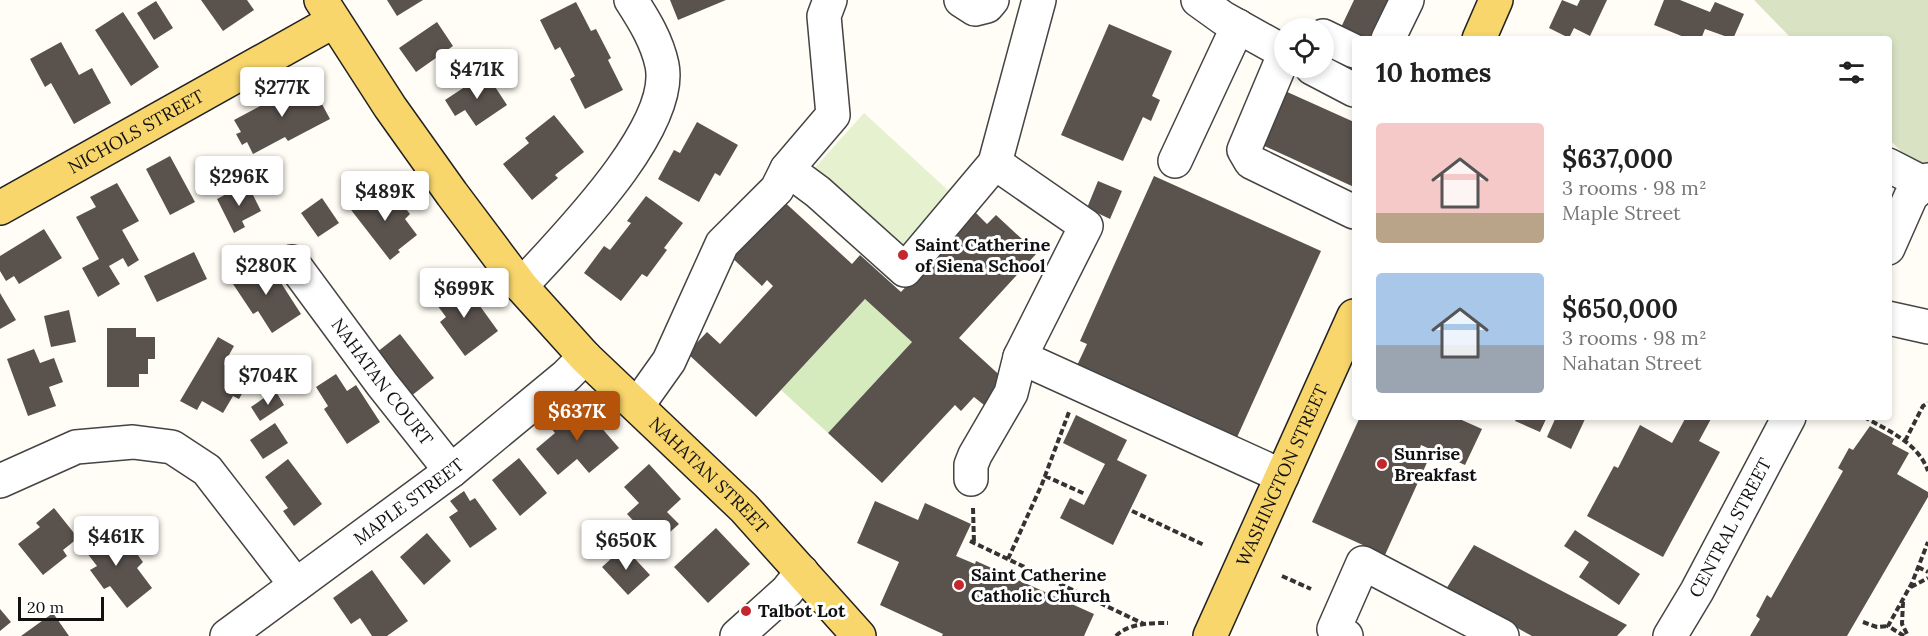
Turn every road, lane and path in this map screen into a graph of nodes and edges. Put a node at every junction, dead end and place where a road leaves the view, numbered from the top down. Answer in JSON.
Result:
{"nodes":[{"id":1,"x":631,"y":0,"type":"edge"},
{"id":2,"x":830,"y":0,"type":"edge"},
{"id":3,"x":961,"y":0,"type":"edge"},
{"id":4,"x":992,"y":0,"type":"edge"},
{"id":5,"x":1039,"y":0,"type":"edge"},
{"id":6,"x":1198,"y":0,"type":"edge"},
{"id":7,"x":1407,"y":0,"type":"edge"},
{"id":8,"x":1496,"y":0,"type":"edge"},
{"id":9,"x":328,"y":10,"type":"edge"},
{"id":10,"x":1238,"y":26,"type":"junction"},
{"id":11,"x":1389,"y":36,"type":"edge"},
{"id":12,"x":1480,"y":36,"type":"edge"},
{"id":13,"x":1334,"y":41,"type":"edge"},
{"id":14,"x":1274,"y":47,"type":"edge"},
{"id":15,"x":1352,"y":50,"type":"edge"},
{"id":16,"x":1274,"y":77,"type":"edge"},
{"id":17,"x":1331,"y":78,"type":"edge"},
{"id":18,"x":1352,"y":89,"type":"edge"},
{"id":19,"x":1175,"y":161,"type":"dead end"},
{"id":20,"x":994,"y":163,"type":"junction"},
{"id":21,"x":1892,"y":167,"type":"edge"},
{"id":22,"x":788,"y":169,"type":"junction"},
{"id":23,"x":1925,"y":182,"type":"edge"},
{"id":24,"x":0,"y":208,"type":"edge"},
{"id":25,"x":1352,"y":211,"type":"edge"},
{"id":26,"x":1892,"y":239,"type":"edge"},
{"id":27,"x":292,"y":262,"type":"dead end"},
{"id":28,"x":521,"y":286,"type":"junction"},
{"id":29,"x":1892,"y":319,"type":"edge"},
{"id":30,"x":1352,"y":320,"type":"edge"},
{"id":31,"x":1928,"y":327,"type":"edge"},
{"id":32,"x":585,"y":357,"type":"junction"},
{"id":33,"x":1020,"y":357,"type":"junction"},
{"id":34,"x":1080,"y":383,"type":"junction"},
{"id":35,"x":1928,"y":403,"type":"edge"},
{"id":36,"x":637,"y":406,"type":"junction"},
{"id":37,"x":1787,"y":420,"type":"edge"},
{"id":38,"x":1869,"y":420,"type":"edge"},
{"id":39,"x":1905,"y":441,"type":"junction"},
{"id":40,"x":451,"y":471,"type":"junction"},
{"id":41,"x":1928,"y":471,"type":"edge"},
{"id":42,"x":1045,"y":476,"type":"junction"},
{"id":43,"x":1282,"y":476,"type":"junction"},
{"id":44,"x":971,"y":479,"type":"dead end"},
{"id":45,"x":0,"y":481,"type":"edge"},
{"id":46,"x":1085,"y":494,"type":"dead end"},
{"id":47,"x":1132,"y":511,"type":"dead end"},
{"id":48,"x":970,"y":541,"type":"dead end"},
{"id":49,"x":1928,"y":542,"type":"edge"},
{"id":50,"x":1204,"y":545,"type":"dead end"},
{"id":51,"x":1008,"y":560,"type":"junction"},
{"id":52,"x":1918,"y":567,"type":"junction"},
{"id":53,"x":802,"y":572,"type":"junction"},
{"id":54,"x":1928,"y":572,"type":"edge"},
{"id":55,"x":1282,"y":576,"type":"dead end"},
{"id":56,"x":1928,"y":578,"type":"edge"},
{"id":57,"x":296,"y":585,"type":"junction"},
{"id":58,"x":1311,"y":589,"type":"dead end"},
{"id":59,"x":1909,"y":589,"type":"junction"},
{"id":60,"x":1904,"y":597,"type":"junction"},
{"id":61,"x":1863,"y":622,"type":"dead end"},
{"id":62,"x":1168,"y":623,"type":"dead end"},
{"id":63,"x":1144,"y":624,"type":"junction"},
{"id":64,"x":1888,"y":626,"type":"junction"},
{"id":65,"x":226,"y":636,"type":"edge"},
{"id":66,"x":737,"y":636,"type":"edge"},
{"id":67,"x":859,"y":636,"type":"edge"},
{"id":68,"x":1116,"y":636,"type":"edge"},
{"id":69,"x":1210,"y":636,"type":"edge"},
{"id":70,"x":1346,"y":636,"type":"edge"},
{"id":71,"x":1502,"y":636,"type":"edge"},
{"id":72,"x":1670,"y":636,"type":"edge"},
{"id":73,"x":1906,"y":636,"type":"edge"}],
"edges":[{"from":1,"to":28,"type":"street"},
{"from":2,"to":22,"type":"street"},
{"from":3,"to":4,"type":"street"},
{"from":5,"to":20,"type":"street"},
{"from":6,"to":10,"type":"street"},
{"from":7,"to":11,"type":"street"},
{"from":8,"to":12,"type":"main road"},
{"from":9,"to":24,"type":"main road","name":"NICHOLS STREET"},
{"from":9,"to":28,"type":"main road","name":"NAHATAN STREET"},
{"from":10,"to":14,"type":"street"},
{"from":10,"to":19,"type":"street"},
{"from":13,"to":15,"type":"street"},
{"from":16,"to":25,"type":"street"},
{"from":17,"to":18,"type":"street"},
{"from":20,"to":22,"type":"street"},
{"from":20,"to":33,"type":"street"},
{"from":21,"to":23,"type":"street"},
{"from":22,"to":36,"type":"street"},
{"from":23,"to":26,"type":"street"},
{"from":27,"to":40,"type":"street","name":"NAHATAN COURT"},
{"from":28,"to":32,"type":"main road","name":"NAHATAN STREET"},
{"from":29,"to":31,"type":"street"},
{"from":30,"to":43,"type":"main road","name":"WASHINGTON STREET"},
{"from":32,"to":36,"type":"main road","name":"NAHATAN STREET"},
{"from":32,"to":40,"type":"street","name":"MAPLE STREET"},
{"from":33,"to":34,"type":"street"},
{"from":33,"to":44,"type":"street"},
{"from":34,"to":42,"type":"path"},
{"from":34,"to":43,"type":"street"},
{"from":35,"to":39,"type":"path"},
{"from":36,"to":53,"type":"main road","name":"NAHATAN STREET"},
{"from":37,"to":72,"type":"street","name":"CENTRAL STREET"},
{"from":38,"to":39,"type":"path"},
{"from":39,"to":41,"type":"path"},
{"from":40,"to":57,"type":"street","name":"MAPLE STREET"},
{"from":42,"to":46,"type":"path"},
{"from":42,"to":51,"type":"path"},
{"from":43,"to":69,"type":"main road","name":"WASHINGTON STREET"},
{"from":45,"to":57,"type":"street"},
{"from":47,"to":50,"type":"path"},
{"from":48,"to":51,"type":"path"},
{"from":49,"to":52,"type":"path"},
{"from":51,"to":63,"type":"path"},
{"from":52,"to":54,"type":"path"},
{"from":52,"to":59,"type":"path"},
{"from":53,"to":66,"type":"street"},
{"from":53,"to":67,"type":"main road","name":"NAHATAN STREET"},
{"from":55,"to":58,"type":"path"},
{"from":56,"to":59,"type":"path"},
{"from":57,"to":65,"type":"street","name":"MAPLE STREET"},
{"from":59,"to":60,"type":"path"},
{"from":60,"to":64,"type":"path"},
{"from":60,"to":73,"type":"path"},
{"from":61,"to":64,"type":"path"},
{"from":62,"to":63,"type":"path"},
{"from":63,"to":68,"type":"path"},
{"from":64,"to":73,"type":"path"},
{"from":70,"to":71,"type":"street"}]}
